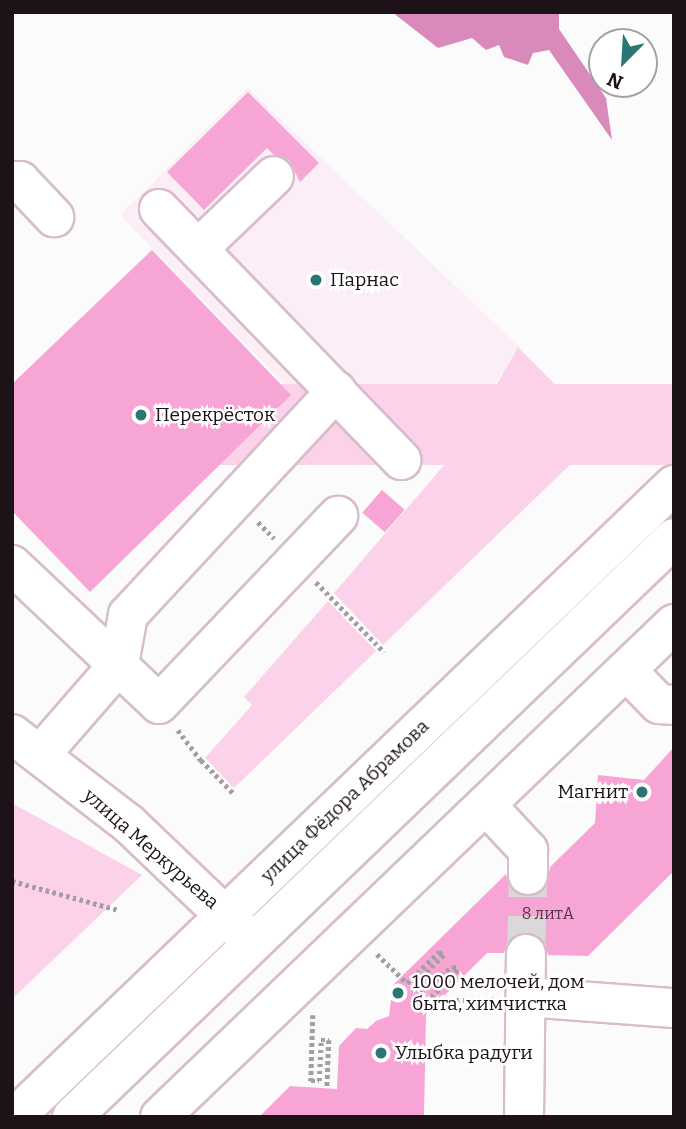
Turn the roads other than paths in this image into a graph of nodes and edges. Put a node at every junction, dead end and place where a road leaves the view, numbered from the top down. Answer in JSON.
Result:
{"nodes":[{"id":1,"x":274,"y":176,"type":"dead end"},
{"id":2,"x":12,"y":181,"type":"edge"},
{"id":3,"x":159,"y":209,"type":"dead end"},
{"id":4,"x":54,"y":217,"type":"dead end"},
{"id":5,"x":198,"y":249,"type":"junction"},
{"id":6,"x":335,"y":391,"type":"junction"},
{"id":7,"x":401,"y":460,"type":"dead end"},
{"id":8,"x":674,"y":485,"type":"edge"},
{"id":9,"x":338,"y":516,"type":"dead end"},
{"id":10,"x":674,"y":538,"type":"edge"},
{"id":11,"x":12,"y":565,"type":"edge"},
{"id":12,"x":674,"y":624,"type":"edge"},
{"id":13,"x":119,"y":664,"type":"junction"},
{"id":14,"x":626,"y":670,"type":"junction"},
{"id":15,"x":674,"y":705,"type":"edge"},
{"id":16,"x":26,"y":744,"type":"edge"},
{"id":17,"x":486,"y":805,"type":"junction"},
{"id":18,"x":528,"y":875,"type":"tunnel mouth"},
{"id":19,"x":226,"y":915,"type":"junction"},
{"id":20,"x":253,"y":943,"type":"junction"},
{"id":21,"x":526,"y":954,"type":"tunnel mouth"},
{"id":22,"x":526,"y":997,"type":"junction"},
{"id":23,"x":674,"y":1008,"type":"edge"},
{"id":24,"x":15,"y":1117,"type":"edge"},
{"id":25,"x":72,"y":1117,"type":"edge"},
{"id":26,"x":160,"y":1117,"type":"edge"},
{"id":27,"x":524,"y":1117,"type":"edge"}],
"edges":[{"from":1,"to":5,"type":"street"},
{"from":2,"to":4,"type":"street"},
{"from":3,"to":5,"type":"street"},
{"from":5,"to":6,"type":"street"},
{"from":6,"to":7,"type":"street"},
{"from":6,"to":13,"type":"street"},
{"from":8,"to":19,"type":"street","name":"улица Фёдора Абрамова"},
{"from":9,"to":13,"type":"street"},
{"from":10,"to":20,"type":"street","name":"улица Фёдора Абрамова"},
{"from":11,"to":13,"type":"street"},
{"from":12,"to":14,"type":"street"},
{"from":13,"to":16,"type":"street"},
{"from":14,"to":15,"type":"street"},
{"from":14,"to":17,"type":"street"},
{"from":16,"to":19,"type":"street","name":"улица Меркурьева"},
{"from":17,"to":18,"type":"street"},
{"from":17,"to":26,"type":"street"},
{"from":19,"to":20,"type":"street","name":"улица Меркурьева"},
{"from":19,"to":24,"type":"street","name":"улица Фёдора Абрамова"},
{"from":20,"to":25,"type":"street","name":"улица Фёдора Абрамова"},
{"from":21,"to":22,"type":"street"},
{"from":22,"to":23,"type":"street"},
{"from":22,"to":27,"type":"street"}]}
